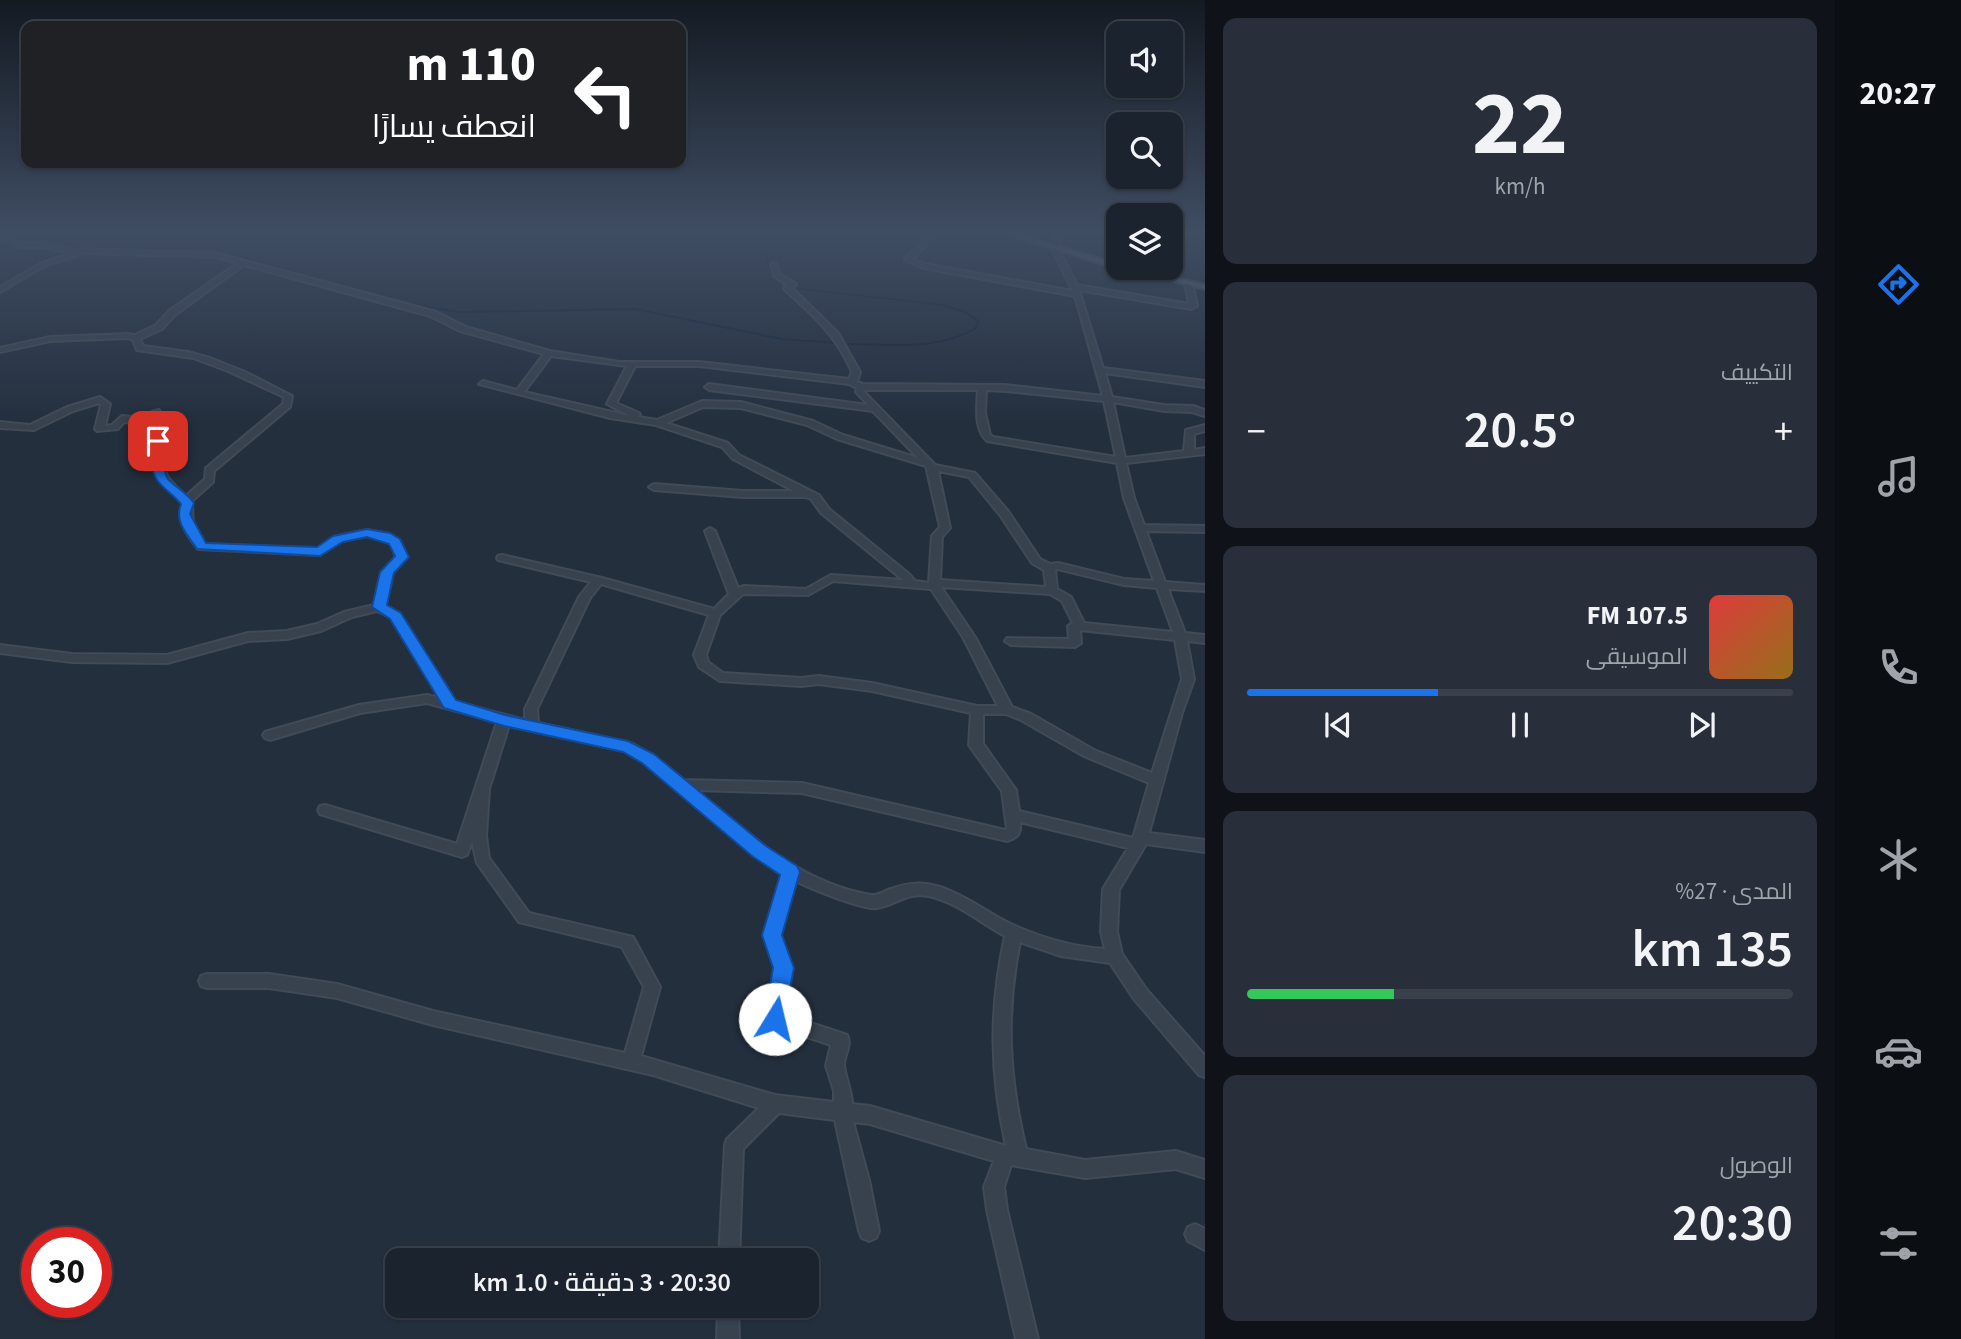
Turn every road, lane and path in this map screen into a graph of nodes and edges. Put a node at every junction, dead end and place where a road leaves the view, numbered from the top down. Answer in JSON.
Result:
{"nodes":[{"id":1,"x":195,"y":296,"type":"edge"},
{"id":2,"x":369,"y":296,"type":"edge"},
{"id":3,"x":796,"y":296,"type":"edge"},
{"id":4,"x":1079,"y":296,"type":"edge"},
{"id":5,"x":1127,"y":296,"type":"edge"},
{"id":6,"x":1192,"y":296,"type":"edge"},
{"id":7,"x":136,"y":338,"type":"junction"},
{"id":8,"x":0,"y":350,"type":"edge"},
{"id":9,"x":549,"y":353,"type":"junction"},
{"id":10,"x":632,"y":365,"type":"junction"},
{"id":11,"x":1101,"y":370,"type":"junction"},
{"id":12,"x":483,"y":384,"type":"dead end"},
{"id":13,"x":1205,"y":384,"type":"edge"},
{"id":14,"x":856,"y":385,"type":"junction"},
{"id":15,"x":709,"y":387,"type":"dead end"},
{"id":16,"x":982,"y":387,"type":"junction"},
{"id":17,"x":519,"y":393,"type":"junction"},
{"id":18,"x":1108,"y":399,"type":"junction"},
{"id":19,"x":876,"y":408,"type":"junction"},
{"id":20,"x":1205,"y":413,"type":"edge"},
{"id":21,"x":637,"y":419,"type":"junction"},
{"id":22,"x":658,"y":423,"type":"junction"},
{"id":23,"x":0,"y":425,"type":"edge"},
{"id":24,"x":1205,"y":428,"type":"edge"},
{"id":25,"x":1205,"y":451,"type":"edge"},
{"id":26,"x":1189,"y":453,"type":"junction"},
{"id":27,"x":1120,"y":461,"type":"junction"},
{"id":28,"x":931,"y":466,"type":"junction"},
{"id":29,"x":654,"y":487,"type":"dead end"},
{"id":30,"x":807,"y":494,"type":"junction"},
{"id":31,"x":186,"y":501,"type":"junction"},
{"id":32,"x":1140,"y":527,"type":"junction"},
{"id":33,"x":1205,"y":529,"type":"edge"},
{"id":34,"x":710,"y":531,"type":"dead end"},
{"id":35,"x":502,"y":558,"type":"dead end"},
{"id":36,"x":1049,"y":568,"type":"junction"},
{"id":37,"x":598,"y":580,"type":"junction"},
{"id":38,"x":912,"y":585,"type":"junction"},
{"id":39,"x":934,"y":585,"type":"junction"},
{"id":40,"x":1162,"y":586,"type":"junction"},
{"id":41,"x":1205,"y":589,"type":"edge"},
{"id":42,"x":1052,"y":591,"type":"junction"},
{"id":43,"x":734,"y":592,"type":"junction"},
{"id":44,"x":379,"y":607,"type":"junction"},
{"id":45,"x":715,"y":613,"type":"junction"},
{"id":46,"x":1080,"y":626,"type":"junction"},
{"id":47,"x":1180,"y":636,"type":"junction"},
{"id":48,"x":1205,"y":639,"type":"edge"},
{"id":49,"x":1011,"y":641,"type":"dead end"},
{"id":50,"x":0,"y":649,"type":"edge"},
{"id":51,"x":450,"y":704,"type":"junction"},
{"id":52,"x":977,"y":710,"type":"junction"},
{"id":53,"x":1007,"y":710,"type":"junction"},
{"id":54,"x":504,"y":720,"type":"junction"},
{"id":55,"x":532,"y":725,"type":"junction"},
{"id":56,"x":270,"y":735,"type":"dead end"},
{"id":57,"x":1158,"y":781,"type":"junction"},
{"id":58,"x":680,"y":785,"type":"junction"},
{"id":59,"x":482,"y":786,"type":"junction"},
{"id":60,"x":325,"y":810,"type":"dead end"},
{"id":61,"x":1013,"y":815,"type":"junction"},
{"id":62,"x":1139,"y":841,"type":"junction"},
{"id":63,"x":1205,"y":846,"type":"edge"},
{"id":64,"x":790,"y":872,"type":"junction"},
{"id":65,"x":1014,"y":932,"type":"junction"},
{"id":66,"x":1115,"y":956,"type":"junction"},
{"id":67,"x":208,"y":981,"type":"dead end"},
{"id":68,"x":631,"y":1062,"type":"junction"},
{"id":69,"x":1205,"y":1069,"type":"edge"},
{"id":70,"x":775,"y":1104,"type":"junction"},
{"id":71,"x":845,"y":1112,"type":"junction"},
{"id":72,"x":1012,"y":1156,"type":"junction"},
{"id":73,"x":1205,"y":1169,"type":"edge"},
{"id":74,"x":869,"y":1231,"type":"dead end"},
{"id":75,"x":730,"y":1248,"type":"edge"},
{"id":76,"x":729,"y":1318,"type":"edge"},
{"id":77,"x":728,"y":1339,"type":"edge"},
{"id":78,"x":1027,"y":1339,"type":"edge"}],
"edges":[{"from":1,"to":7,"type":"street"},
{"from":2,"to":9,"type":"street"},
{"from":3,"to":14,"type":"street"},
{"from":4,"to":11,"type":"street"},
{"from":5,"to":6,"type":"street"},
{"from":7,"to":8,"type":"street"},
{"from":7,"to":31,"type":"street"},
{"from":9,"to":10,"type":"street"},
{"from":9,"to":17,"type":"street"},
{"from":10,"to":14,"type":"street"},
{"from":10,"to":21,"type":"street"},
{"from":11,"to":13,"type":"street"},
{"from":11,"to":18,"type":"street"},
{"from":12,"to":17,"type":"street"},
{"from":14,"to":16,"type":"street"},
{"from":14,"to":19,"type":"street"},
{"from":15,"to":19,"type":"street"},
{"from":16,"to":18,"type":"street"},
{"from":16,"to":27,"type":"street"},
{"from":17,"to":21,"type":"street"},
{"from":18,"to":20,"type":"street"},
{"from":18,"to":27,"type":"street"},
{"from":19,"to":28,"type":"street"},
{"from":21,"to":22,"type":"street"},
{"from":22,"to":28,"type":"street"},
{"from":22,"to":30,"type":"street"},
{"from":23,"to":31,"type":"street"},
{"from":24,"to":26,"type":"street"},
{"from":25,"to":26,"type":"street"},
{"from":26,"to":27,"type":"street"},
{"from":27,"to":32,"type":"street"},
{"from":28,"to":36,"type":"street"},
{"from":28,"to":39,"type":"street"},
{"from":29,"to":30,"type":"street"},
{"from":30,"to":38,"type":"street"},
{"from":31,"to":44,"type":"street"},
{"from":32,"to":33,"type":"street"},
{"from":32,"to":40,"type":"street"},
{"from":34,"to":43,"type":"street"},
{"from":35,"to":37,"type":"street"},
{"from":36,"to":40,"type":"street"},
{"from":36,"to":42,"type":"street"},
{"from":37,"to":45,"type":"street"},
{"from":37,"to":55,"type":"street"},
{"from":38,"to":39,"type":"street"},
{"from":38,"to":43,"type":"street"},
{"from":39,"to":42,"type":"street"},
{"from":39,"to":53,"type":"street"},
{"from":40,"to":41,"type":"street"},
{"from":40,"to":47,"type":"street"},
{"from":42,"to":46,"type":"street"},
{"from":43,"to":45,"type":"street"},
{"from":44,"to":50,"type":"street"},
{"from":44,"to":51,"type":"street"},
{"from":45,"to":52,"type":"street"},
{"from":46,"to":47,"type":"street"},
{"from":46,"to":49,"type":"street"},
{"from":47,"to":48,"type":"street"},
{"from":47,"to":57,"type":"street"},
{"from":51,"to":54,"type":"street"},
{"from":51,"to":56,"type":"street"},
{"from":52,"to":53,"type":"street"},
{"from":52,"to":61,"type":"street"},
{"from":53,"to":57,"type":"street"},
{"from":54,"to":55,"type":"street"},
{"from":54,"to":59,"type":"street"},
{"from":55,"to":58,"type":"street"},
{"from":57,"to":62,"type":"street"},
{"from":58,"to":61,"type":"street"},
{"from":58,"to":64,"type":"street"},
{"from":59,"to":60,"type":"street"},
{"from":59,"to":68,"type":"street"},
{"from":61,"to":62,"type":"street"},
{"from":62,"to":63,"type":"street"},
{"from":62,"to":66,"type":"street"},
{"from":64,"to":65,"type":"street"},
{"from":64,"to":71,"type":"street"},
{"from":65,"to":66,"type":"street"},
{"from":65,"to":72,"type":"street"},
{"from":66,"to":69,"type":"street"},
{"from":67,"to":68,"type":"street"},
{"from":68,"to":70,"type":"street"},
{"from":70,"to":71,"type":"street"},
{"from":70,"to":75,"type":"street"},
{"from":71,"to":72,"type":"street"},
{"from":71,"to":74,"type":"street"},
{"from":72,"to":73,"type":"street"},
{"from":72,"to":78,"type":"street"},
{"from":76,"to":77,"type":"street"}]}
